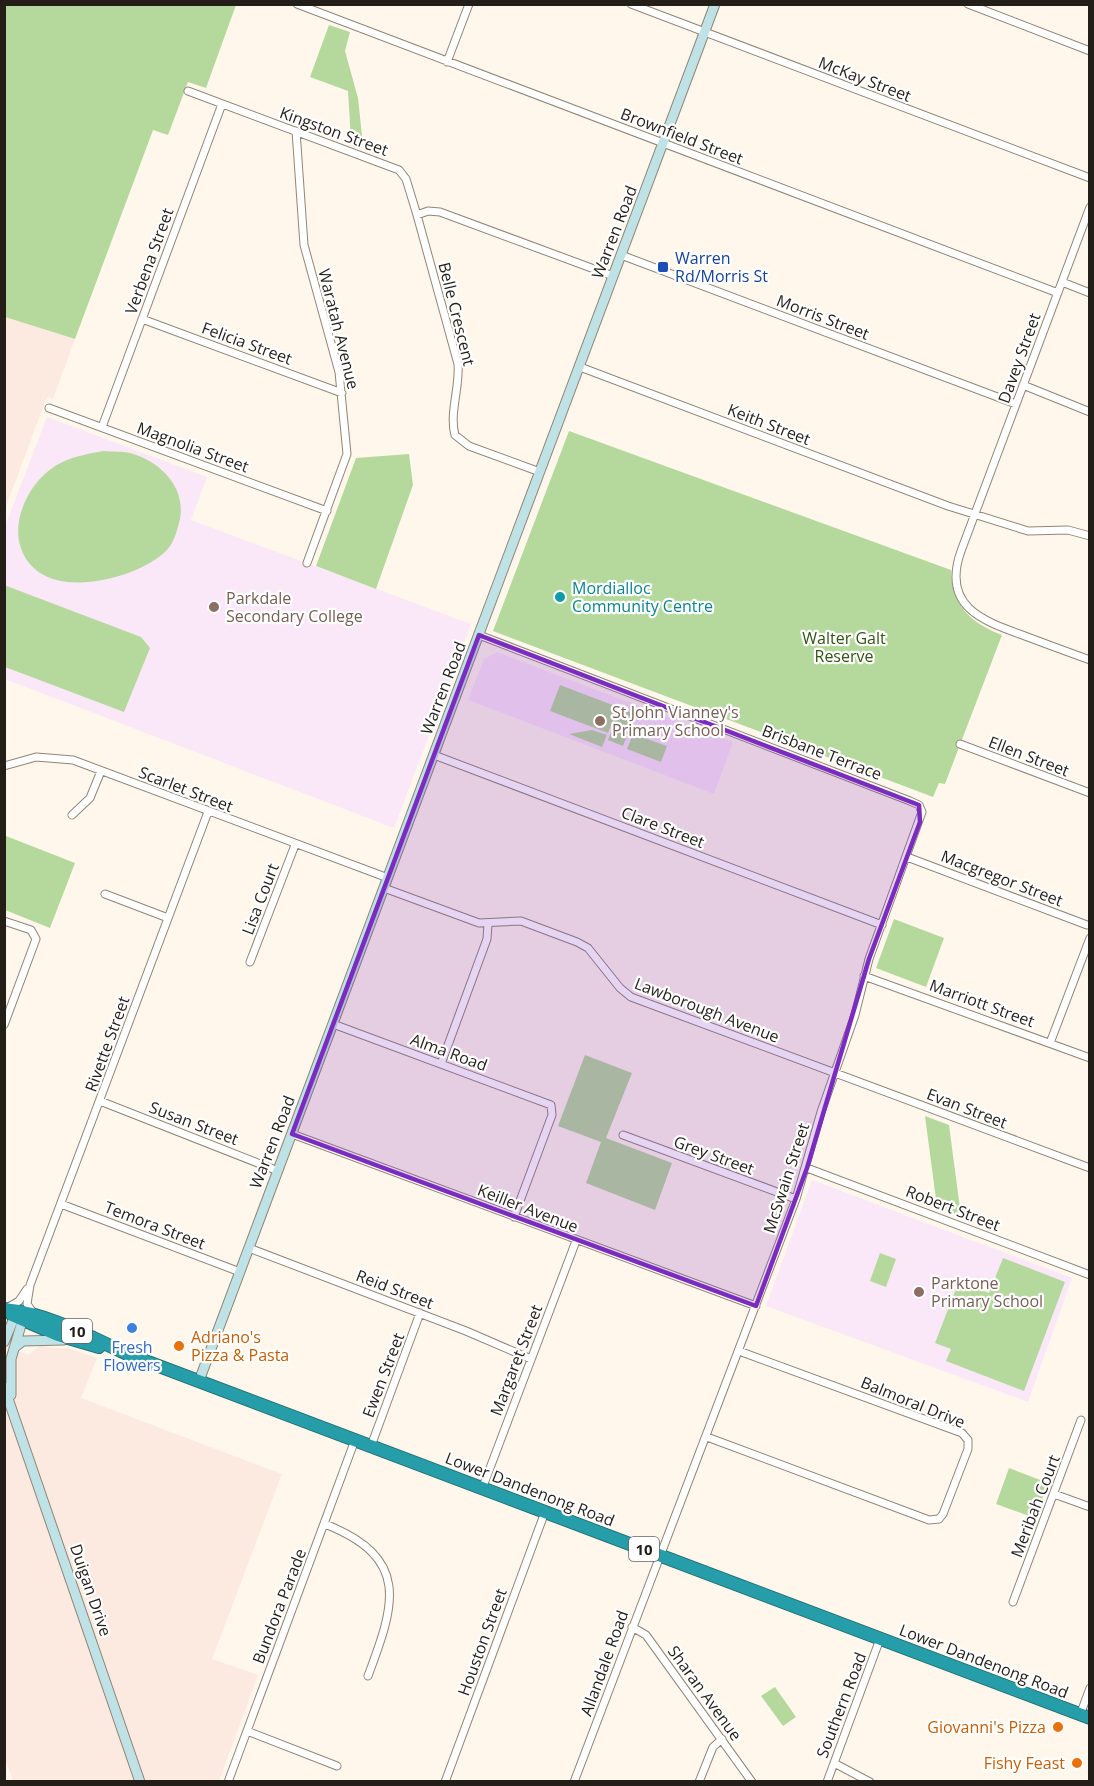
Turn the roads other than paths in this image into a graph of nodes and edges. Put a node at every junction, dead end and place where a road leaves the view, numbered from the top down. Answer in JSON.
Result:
{"nodes":[{"id":1,"x":297,"y":4,"type":"edge"},
{"id":2,"x":469,"y":4,"type":"edge"},
{"id":3,"x":631,"y":4,"type":"edge"},
{"id":4,"x":715,"y":4,"type":"edge"},
{"id":5,"x":968,"y":4,"type":"edge"},
{"id":6,"x":705,"y":32,"type":"junction"},
{"id":7,"x":1089,"y":51,"type":"edge"},
{"id":8,"x":447,"y":62,"type":"junction"},
{"id":9,"x":188,"y":91,"type":"dead end"},
{"id":10,"x":222,"y":104,"type":"junction"},
{"id":11,"x":296,"y":131,"type":"junction"},
{"id":12,"x":663,"y":144,"type":"junction"},
{"id":13,"x":1089,"y":178,"type":"edge"},
{"id":14,"x":1089,"y":207,"type":"edge"},
{"id":15,"x":417,"y":215,"type":"junction"},
{"id":16,"x":621,"y":255,"type":"junction"},
{"id":17,"x":613,"y":276,"type":"junction"},
{"id":18,"x":1062,"y":282,"type":"junction"},
{"id":19,"x":1058,"y":293,"type":"junction"},
{"id":20,"x":1089,"y":293,"type":"edge"},
{"id":21,"x":142,"y":319,"type":"junction"},
{"id":22,"x":580,"y":368,"type":"junction"},
{"id":23,"x":1023,"y":386,"type":"junction"},
{"id":24,"x":342,"y":393,"type":"junction"},
{"id":25,"x":1016,"y":404,"type":"junction"},
{"id":26,"x":49,"y":408,"type":"dead end"},
{"id":27,"x":1089,"y":412,"type":"edge"},
{"id":28,"x":102,"y":428,"type":"junction"},
{"id":29,"x":540,"y":472,"type":"junction"},
{"id":30,"x":327,"y":511,"type":"junction"},
{"id":31,"x":975,"y":514,"type":"junction"},
{"id":32,"x":1089,"y":536,"type":"edge"},
{"id":33,"x":307,"y":563,"type":"dead end"},
{"id":34,"x":479,"y":635,"type":"junction"},
{"id":35,"x":1089,"y":660,"type":"edge"},
{"id":36,"x":960,"y":744,"type":"dead end"},
{"id":37,"x":434,"y":755,"type":"junction"},
{"id":38,"x":5,"y":766,"type":"edge"},
{"id":39,"x":101,"y":771,"type":"junction"},
{"id":40,"x":1089,"y":793,"type":"edge"},
{"id":41,"x":919,"y":805,"type":"joint"},
{"id":42,"x":208,"y":812,"type":"junction"},
{"id":43,"x":72,"y":815,"type":"dead end"},
{"id":44,"x":295,"y":845,"type":"junction"},
{"id":45,"x":907,"y":857,"type":"junction"},
{"id":46,"x":386,"y":883,"type":"junction"},
{"id":47,"x":105,"y":894,"type":"dead end"},
{"id":48,"x":168,"y":918,"type":"junction"},
{"id":49,"x":4,"y":921,"type":"edge"},
{"id":50,"x":488,"y":924,"type":"junction"},
{"id":51,"x":882,"y":925,"type":"junction"},
{"id":52,"x":1089,"y":927,"type":"edge"},
{"id":53,"x":1089,"y":938,"type":"edge"},
{"id":54,"x":250,"y":962,"type":"dead end"},
{"id":55,"x":864,"y":976,"type":"junction"},
{"id":56,"x":333,"y":1024,"type":"junction"},
{"id":57,"x":4,"y":1025,"type":"edge"},
{"id":58,"x":1050,"y":1043,"type":"junction"},
{"id":59,"x":1089,"y":1058,"type":"edge"},
{"id":60,"x":441,"y":1064,"type":"junction"},
{"id":61,"x":834,"y":1072,"type":"junction"},
{"id":62,"x":100,"y":1101,"type":"junction"},
{"id":63,"x":292,"y":1134,"type":"junction"},
{"id":64,"x":624,"y":1136,"type":"dead end"},
{"id":65,"x":807,"y":1168,"type":"junction"},
{"id":66,"x":1089,"y":1168,"type":"edge"},
{"id":67,"x":278,"y":1171,"type":"junction"},
{"id":68,"x":796,"y":1199,"type":"junction"},
{"id":69,"x":62,"y":1204,"type":"junction"},
{"id":70,"x":514,"y":1217,"type":"junction"},
{"id":71,"x":576,"y":1241,"type":"junction"},
{"id":72,"x":249,"y":1248,"type":"junction"},
{"id":73,"x":240,"y":1272,"type":"junction"},
{"id":74,"x":1089,"y":1275,"type":"edge"},
{"id":75,"x":30,"y":1285,"type":"junction"},
{"id":76,"x":756,"y":1306,"type":"junction"},
{"id":77,"x":420,"y":1313,"type":"junction"},
{"id":78,"x":15,"y":1314,"type":"edge"},
{"id":79,"x":40,"y":1318,"type":"junction"},
{"id":80,"x":72,"y":1340,"type":"junction"},
{"id":81,"x":4,"y":1342,"type":"edge"},
{"id":82,"x":14,"y":1348,"type":"junction"},
{"id":83,"x":739,"y":1351,"type":"junction"},
{"id":84,"x":127,"y":1354,"type":"junction"},
{"id":85,"x":531,"y":1359,"type":"junction"},
{"id":86,"x":199,"y":1381,"type":"junction"},
{"id":87,"x":4,"y":1387,"type":"edge"},
{"id":88,"x":13,"y":1409,"type":"junction"},
{"id":89,"x":1081,"y":1420,"type":"dead end"},
{"id":90,"x":707,"y":1437,"type":"junction"},
{"id":91,"x":355,"y":1440,"type":"junction"},
{"id":92,"x":370,"y":1446,"type":"junction"},
{"id":93,"x":482,"y":1489,"type":"junction"},
{"id":94,"x":1054,"y":1494,"type":"junction"},
{"id":95,"x":1089,"y":1507,"type":"edge"},
{"id":96,"x":545,"y":1512,"type":"junction"},
{"id":97,"x":325,"y":1524,"type":"junction"},
{"id":98,"x":660,"y":1555,"type":"junction"},
{"id":99,"x":1013,"y":1602,"type":"dead end"},
{"id":100,"x":632,"y":1627,"type":"junction"},
{"id":101,"x":880,"y":1639,"type":"junction"},
{"id":102,"x":368,"y":1676,"type":"dead end"},
{"id":103,"x":1089,"y":1688,"type":"edge"},
{"id":104,"x":1085,"y":1717,"type":"edge"},
{"id":105,"x":247,"y":1731,"type":"junction"},
{"id":106,"x":722,"y":1739,"type":"junction"},
{"id":107,"x":834,"y":1763,"type":"junction"},
{"id":108,"x":337,"y":1766,"type":"dead end"},
{"id":109,"x":140,"y":1782,"type":"edge"},
{"id":110,"x":228,"y":1782,"type":"edge"},
{"id":111,"x":445,"y":1782,"type":"edge"},
{"id":112,"x":574,"y":1782,"type":"edge"},
{"id":113,"x":699,"y":1782,"type":"edge"},
{"id":114,"x":752,"y":1782,"type":"edge"},
{"id":115,"x":827,"y":1782,"type":"edge"},
{"id":116,"x":870,"y":1782,"type":"edge"}],
"edges":[{"from":1,"to":8,"type":"street","name":"Brownfield Street"},
{"from":2,"to":8,"type":"street"},
{"from":3,"to":6,"type":"street","name":"McKay Street"},
{"from":4,"to":6,"type":"street","name":"Warren Road"},
{"from":5,"to":7,"type":"street"},
{"from":6,"to":12,"type":"street","name":"Warren Road"},
{"from":6,"to":13,"type":"street","name":"McKay Street"},
{"from":8,"to":12,"type":"street","name":"Brownfield Street"},
{"from":9,"to":10,"type":"street","name":"Kingston Street"},
{"from":10,"to":11,"type":"street","name":"Kingston Street"},
{"from":10,"to":21,"type":"street","name":"Verbena Street"},
{"from":11,"to":15,"type":"street","name":"Kingston Street"},
{"from":11,"to":24,"type":"street","name":"Waratah Avenue"},
{"from":12,"to":16,"type":"street","name":"Warren Road"},
{"from":12,"to":19,"type":"street","name":"Brownfield Street"},
{"from":14,"to":18,"type":"street","name":"Davey Street"},
{"from":15,"to":17,"type":"street"},
{"from":15,"to":29,"type":"street","name":"Belle Crescent"},
{"from":16,"to":17,"type":"street","name":"Warren Road"},
{"from":16,"to":25,"type":"street","name":"Morris Street"},
{"from":17,"to":22,"type":"street","name":"Warren Road"},
{"from":18,"to":19,"type":"street","name":"Davey Street"},
{"from":18,"to":20,"type":"street"},
{"from":19,"to":23,"type":"street","name":"Davey Street"},
{"from":21,"to":24,"type":"street","name":"Felicia Street"},
{"from":21,"to":28,"type":"street","name":"Verbena Street"},
{"from":22,"to":29,"type":"street","name":"Warren Road"},
{"from":22,"to":31,"type":"street","name":"Keith Street"},
{"from":23,"to":25,"type":"street","name":"Davey Street"},
{"from":23,"to":27,"type":"street"},
{"from":24,"to":30,"type":"street","name":"Waratah Avenue"},
{"from":25,"to":31,"type":"street","name":"Davey Street"},
{"from":26,"to":28,"type":"street","name":"Magnolia Street"},
{"from":28,"to":30,"type":"street","name":"Magnolia Street"},
{"from":29,"to":34,"type":"street","name":"Warren Road"},
{"from":30,"to":33,"type":"street","name":"Waratah Avenue"},
{"from":31,"to":32,"type":"street","name":"Keith Street"},
{"from":31,"to":35,"type":"street","name":"Davey Street"},
{"from":34,"to":37,"type":"street","name":"Warren Road"},
{"from":34,"to":41,"type":"street","name":"Brisbane Terrace"},
{"from":36,"to":40,"type":"street","name":"Ellen Street"},
{"from":37,"to":46,"type":"street","name":"Warren Road"},
{"from":37,"to":51,"type":"street","name":"Clare Street"},
{"from":38,"to":39,"type":"street","name":"Scarlet Street"},
{"from":39,"to":42,"type":"street","name":"Scarlet Street"},
{"from":39,"to":43,"type":"street"},
{"from":41,"to":45,"type":"street","name":"McSwain Street"},
{"from":42,"to":44,"type":"street","name":"Scarlet Street"},
{"from":42,"to":48,"type":"street","name":"Rivette Street"},
{"from":44,"to":46,"type":"street","name":"Scarlet Street"},
{"from":44,"to":54,"type":"street","name":"Lisa Court"},
{"from":45,"to":51,"type":"street","name":"McSwain Street"},
{"from":45,"to":52,"type":"street","name":"Macgregor Street"},
{"from":46,"to":50,"type":"street","name":"Lawborough Avenue"},
{"from":46,"to":56,"type":"street","name":"Warren Road"},
{"from":47,"to":48,"type":"street"},
{"from":48,"to":62,"type":"street","name":"Rivette Street"},
{"from":49,"to":57,"type":"street"},
{"from":50,"to":60,"type":"street"},
{"from":50,"to":61,"type":"street","name":"Lawborough Avenue"},
{"from":51,"to":55,"type":"street","name":"McSwain Street"},
{"from":53,"to":58,"type":"street"},
{"from":55,"to":58,"type":"street","name":"Marriott Street"},
{"from":55,"to":61,"type":"street","name":"McSwain Street"},
{"from":56,"to":60,"type":"street","name":"Alma Road"},
{"from":56,"to":63,"type":"street","name":"Warren Road"},
{"from":58,"to":59,"type":"street","name":"Marriott Street"},
{"from":60,"to":70,"type":"street","name":"Alma Road"},
{"from":61,"to":65,"type":"street","name":"McSwain Street"},
{"from":61,"to":66,"type":"street","name":"Evan Street"},
{"from":62,"to":67,"type":"street","name":"Susan Street"},
{"from":62,"to":69,"type":"street","name":"Rivette Street"},
{"from":63,"to":67,"type":"street","name":"Warren Road"},
{"from":63,"to":70,"type":"street","name":"Keiller Avenue"},
{"from":64,"to":68,"type":"street","name":"Grey Street"},
{"from":65,"to":68,"type":"street","name":"McSwain Street"},
{"from":65,"to":74,"type":"street","name":"Robert Street"},
{"from":67,"to":72,"type":"street","name":"Warren Road"},
{"from":68,"to":76,"type":"street","name":"McSwain Street"},
{"from":69,"to":73,"type":"street","name":"Temora Street"},
{"from":69,"to":75,"type":"street","name":"Rivette Street"},
{"from":70,"to":71,"type":"street","name":"Keiller Avenue"},
{"from":71,"to":76,"type":"street","name":"Keiller Avenue"},
{"from":71,"to":85,"type":"street","name":"Margaret Street"},
{"from":72,"to":73,"type":"street","name":"Warren Road"},
{"from":72,"to":77,"type":"street","name":"Reid Street"},
{"from":73,"to":86,"type":"street","name":"Warren Road"},
{"from":75,"to":78,"type":"street","name":"Rivette Street"},
{"from":75,"to":79,"type":"street","name":"Rivette Street"},
{"from":76,"to":83,"type":"street","name":"McSwain Street"},
{"from":77,"to":85,"type":"street","name":"Reid Street"},
{"from":77,"to":92,"type":"street","name":"Ewen Street"},
{"from":78,"to":79,"type":"highway","name":"Lower Dandenong Road","number":"10"},
{"from":78,"to":80,"type":"highway","name":"Lower Dandenong Road","number":"10"},
{"from":78,"to":81,"type":"street"},
{"from":78,"to":82,"type":"street","name":"Duigan Drive"},
{"from":79,"to":84,"type":"highway","name":"Lower Dandenong Road","number":"10"},
{"from":80,"to":82,"type":"street"},
{"from":80,"to":84,"type":"highway","name":"Lower Dandenong Road","number":"10"},
{"from":82,"to":88,"type":"street","name":"Duigan Drive"},
{"from":83,"to":90,"type":"street","name":"McSwain Street"},
{"from":83,"to":90,"type":"street","name":"Balmoral Drive"},
{"from":84,"to":86,"type":"highway","name":"Lower Dandenong Road","number":"10"},
{"from":85,"to":93,"type":"street","name":"Margaret Street"},
{"from":86,"to":91,"type":"highway","name":"Lower Dandenong Road","number":"10"},
{"from":87,"to":88,"type":"street","name":"Duigan Drive"},
{"from":88,"to":109,"type":"street","name":"Duigan Drive"},
{"from":89,"to":94,"type":"street","name":"Meribah Court"},
{"from":90,"to":98,"type":"street","name":"McSwain Street"},
{"from":91,"to":92,"type":"highway","name":"Lower Dandenong Road","number":"10"},
{"from":91,"to":97,"type":"street","name":"Bundora Parade"},
{"from":92,"to":93,"type":"highway","name":"Lower Dandenong Road","number":"10"},
{"from":93,"to":96,"type":"highway","name":"Lower Dandenong Road","number":"10"},
{"from":94,"to":95,"type":"street"},
{"from":94,"to":99,"type":"street","name":"Meribah Court"},
{"from":96,"to":98,"type":"highway","name":"Lower Dandenong Road","number":"10"},
{"from":96,"to":111,"type":"street","name":"Houston Street"},
{"from":97,"to":102,"type":"street"},
{"from":97,"to":105,"type":"street","name":"Bundora Parade"},
{"from":98,"to":100,"type":"street","name":"Allandale Road"},
{"from":98,"to":101,"type":"highway","name":"Lower Dandenong Road","number":"10"},
{"from":100,"to":106,"type":"street","name":"Sharan Avenue"},
{"from":100,"to":112,"type":"street","name":"Allandale Road"},
{"from":101,"to":104,"type":"highway","name":"Lower Dandenong Road","number":"10"},
{"from":101,"to":107,"type":"street","name":"Southern Road"},
{"from":103,"to":104,"type":"street"},
{"from":105,"to":108,"type":"street"},
{"from":105,"to":110,"type":"street","name":"Bundora Parade"},
{"from":106,"to":113,"type":"street"},
{"from":106,"to":114,"type":"street","name":"Sharan Avenue"},
{"from":107,"to":115,"type":"street","name":"Southern Road"},
{"from":107,"to":116,"type":"street"}]}
